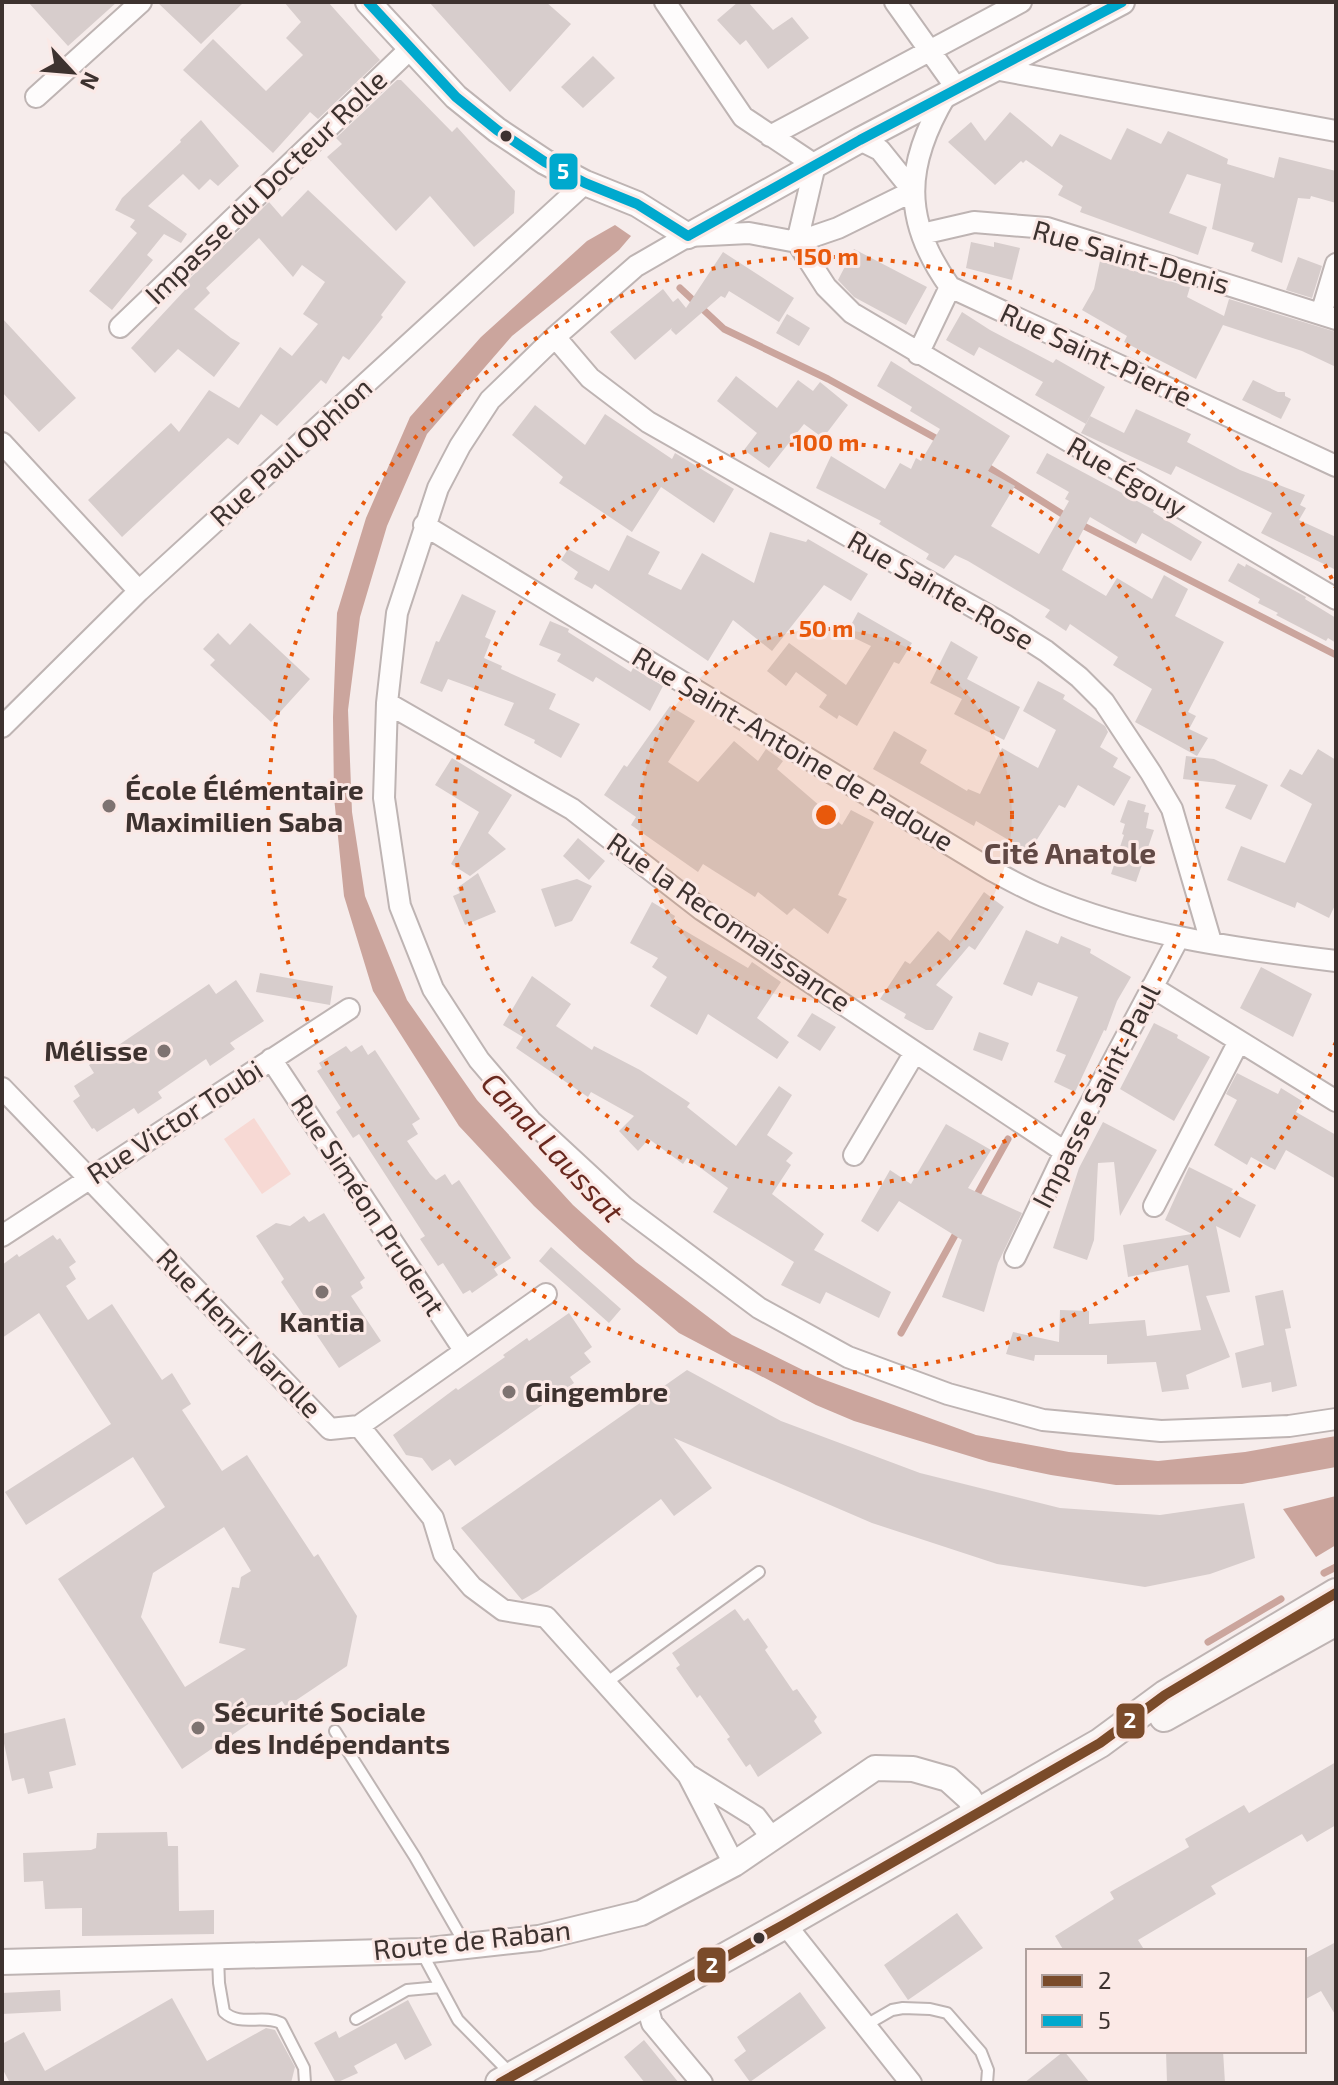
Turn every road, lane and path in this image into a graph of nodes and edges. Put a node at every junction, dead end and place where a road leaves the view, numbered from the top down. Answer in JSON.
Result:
{"nodes":[{"id":1,"x":141,"y":2,"type":"edge"},
{"id":2,"x":368,"y":2,"type":"edge"},
{"id":3,"x":665,"y":2,"type":"edge"},
{"id":4,"x":895,"y":2,"type":"edge"},
{"id":5,"x":1021,"y":2,"type":"edge"},
{"id":6,"x":1122,"y":2,"type":"edge"},
{"id":7,"x":411,"y":48,"type":"junction"},
{"id":8,"x":931,"y":52,"type":"junction"},
{"id":9,"x":994,"y":69,"type":"junction"},
{"id":10,"x":951,"y":92,"type":"junction"},
{"id":11,"x":36,"y":97,"type":"dead end"},
{"id":12,"x":1336,"y":131,"type":"edge"},
{"id":13,"x":770,"y":136,"type":"junction"},
{"id":14,"x":860,"y":140,"type":"junction"},
{"id":15,"x":815,"y":165,"type":"junction"},
{"id":16,"x":585,"y":183,"type":"junction"},
{"id":17,"x":913,"y":191,"type":"junction"},
{"id":18,"x":922,"y":234,"type":"junction"},
{"id":19,"x":688,"y":236,"type":"junction"},
{"id":20,"x":797,"y":242,"type":"junction"},
{"id":21,"x":1336,"y":264,"type":"edge"},
{"id":22,"x":950,"y":287,"type":"junction"},
{"id":23,"x":1329,"y":316,"type":"edge"},
{"id":24,"x":120,"y":327,"type":"dead end"},
{"id":25,"x":555,"y":337,"type":"junction"},
{"id":26,"x":918,"y":354,"type":"junction"},
{"id":27,"x":2,"y":443,"type":"edge"},
{"id":28,"x":1336,"y":466,"type":"edge"},
{"id":29,"x":424,"y":525,"type":"junction"},
{"id":30,"x":139,"y":591,"type":"junction"},
{"id":31,"x":1336,"y":599,"type":"edge"},
{"id":32,"x":387,"y":703,"type":"junction"},
{"id":33,"x":2,"y":727,"type":"edge"},
{"id":34,"x":1179,"y":937,"type":"junction"},
{"id":35,"x":1211,"y":942,"type":"junction"},
{"id":36,"x":1336,"y":961,"type":"edge"},
{"id":37,"x":1152,"y":987,"type":"junction"},
{"id":38,"x":349,"y":1009,"type":"dead end"},
{"id":39,"x":1238,"y":1043,"type":"junction"},
{"id":40,"x":915,"y":1052,"type":"junction"},
{"id":41,"x":271,"y":1059,"type":"junction"},
{"id":42,"x":2,"y":1088,"type":"edge"},
{"id":43,"x":1336,"y":1101,"type":"edge"},
{"id":44,"x":1065,"y":1152,"type":"junction"},
{"id":45,"x":854,"y":1155,"type":"dead end"},
{"id":46,"x":90,"y":1177,"type":"junction"},
{"id":47,"x":1154,"y":1206,"type":"dead end"},
{"id":48,"x":2,"y":1236,"type":"edge"},
{"id":49,"x":1015,"y":1257,"type":"dead end"},
{"id":50,"x":546,"y":1294,"type":"dead end"},
{"id":51,"x":464,"y":1350,"type":"junction"},
{"id":52,"x":1336,"y":1419,"type":"edge"},
{"id":53,"x":359,"y":1426,"type":"junction"},
{"id":54,"x":759,"y":1572,"type":"dead end"},
{"id":55,"x":1336,"y":1593,"type":"edge"},
{"id":56,"x":1336,"y":1621,"type":"edge"},
{"id":57,"x":1336,"y":1642,"type":"edge"},
{"id":58,"x":606,"y":1683,"type":"junction"},
{"id":59,"x":1157,"y":1721,"type":"junction"},
{"id":60,"x":335,"y":1731,"type":"dead end"},
{"id":61,"x":1100,"y":1743,"type":"junction"},
{"id":62,"x":688,"y":1775,"type":"junction"},
{"id":63,"x":978,"y":1813,"type":"junction"},
{"id":64,"x":772,"y":1838,"type":"junction"},
{"id":65,"x":734,"y":1864,"type":"junction"},
{"id":66,"x":785,"y":1924,"type":"junction"},
{"id":67,"x":466,"y":1946,"type":"junction"},
{"id":68,"x":421,"y":1951,"type":"junction"},
{"id":69,"x":218,"y":1957,"type":"junction"},
{"id":70,"x":2,"y":1962,"type":"edge"},
{"id":71,"x":440,"y":1987,"type":"junction"},
{"id":72,"x":646,"y":2002,"type":"junction"},
{"id":73,"x":356,"y":2019,"type":"dead end"},
{"id":74,"x":866,"y":2025,"type":"junction"},
{"id":75,"x":506,"y":2079,"type":"edge"},
{"id":76,"x":305,"y":2083,"type":"edge"},
{"id":77,"x":702,"y":2083,"type":"edge"},
{"id":78,"x":911,"y":2083,"type":"edge"},
{"id":79,"x":987,"y":2083,"type":"edge"}],
"edges":[{"from":1,"to":11,"type":"street"},
{"from":2,"to":7,"type":"street"},
{"from":3,"to":13,"type":"street"},
{"from":4,"to":8,"type":"street"},
{"from":5,"to":8,"type":"street"},
{"from":6,"to":9,"type":"street"},
{"from":7,"to":16,"type":"street"},
{"from":7,"to":24,"type":"street","name":"Impasse du Docteur Rolle"},
{"from":8,"to":10,"type":"street"},
{"from":8,"to":13,"type":"street"},
{"from":9,"to":10,"type":"street"},
{"from":9,"to":12,"type":"street"},
{"from":10,"to":14,"type":"street"},
{"from":10,"to":17,"type":"street"},
{"from":13,"to":15,"type":"street"},
{"from":14,"to":15,"type":"street"},
{"from":14,"to":17,"type":"street"},
{"from":15,"to":19,"type":"street"},
{"from":15,"to":20,"type":"street"},
{"from":16,"to":19,"type":"street"},
{"from":16,"to":30,"type":"street","name":"Rue Paul Ophion"},
{"from":17,"to":18,"type":"street"},
{"from":17,"to":20,"type":"street"},
{"from":18,"to":22,"type":"street"},
{"from":18,"to":23,"type":"street","name":"Rue Saint-Denis"},
{"from":19,"to":20,"type":"street"},
{"from":19,"to":25,"type":"street"},
{"from":20,"to":26,"type":"street","name":"Rue Égouy"},
{"from":21,"to":23,"type":"street"},
{"from":22,"to":26,"type":"street"},
{"from":22,"to":28,"type":"street","name":"Rue Saint-Pierre"},
{"from":25,"to":29,"type":"street"},
{"from":25,"to":35,"type":"street","name":"Rue Sainte-Rose"},
{"from":26,"to":31,"type":"street","name":"Rue Égouy"},
{"from":27,"to":30,"type":"street"},
{"from":29,"to":32,"type":"street"},
{"from":29,"to":34,"type":"street","name":"Rue Saint-Antoine de Padoue"},
{"from":30,"to":33,"type":"street","name":"Rue Paul Ophion"},
{"from":32,"to":40,"type":"street","name":"Rue la Reconnaissance"},
{"from":32,"to":52,"type":"street"},
{"from":34,"to":35,"type":"street","name":"Rue Saint-Antoine de Padoue"},
{"from":34,"to":37,"type":"street","name":"Impasse Saint-Paul"},
{"from":35,"to":36,"type":"street","name":"Rue Saint-Antoine de Padoue"},
{"from":37,"to":39,"type":"street"},
{"from":37,"to":44,"type":"street","name":"Impasse Saint-Paul"},
{"from":38,"to":41,"type":"street","name":"Rue Victor Toubi"},
{"from":39,"to":43,"type":"street"},
{"from":39,"to":47,"type":"street"},
{"from":40,"to":44,"type":"street","name":"Rue la Reconnaissance"},
{"from":40,"to":45,"type":"street"},
{"from":41,"to":46,"type":"street","name":"Rue Victor Toubi"},
{"from":41,"to":51,"type":"street","name":"Rue Siméon Prudent"},
{"from":42,"to":46,"type":"street","name":"Rue Henri Narolle"},
{"from":44,"to":49,"type":"street","name":"Impasse Saint-Paul"},
{"from":46,"to":48,"type":"street","name":"Rue Victor Toubi"},
{"from":46,"to":53,"type":"street","name":"Rue Henri Narolle"},
{"from":50,"to":51,"type":"street","name":"Rue Henri Narolle"},
{"from":51,"to":53,"type":"street","name":"Rue Henri Narolle"},
{"from":53,"to":58,"type":"street"},
{"from":54,"to":58,"type":"lane"},
{"from":55,"to":61,"type":"main road"},
{"from":56,"to":59,"type":"main road"},
{"from":57,"to":59,"type":"main road"},
{"from":58,"to":62,"type":"street"},
{"from":59,"to":61,"type":"main road"},
{"from":60,"to":67,"type":"lane"},
{"from":61,"to":63,"type":"main road"},
{"from":62,"to":64,"type":"street"},
{"from":62,"to":65,"type":"street"},
{"from":63,"to":64,"type":"street","name":"Route de Raban"},
{"from":63,"to":66,"type":"main road"},
{"from":64,"to":65,"type":"street","name":"Route de Raban"},
{"from":65,"to":67,"type":"street","name":"Route de Raban"},
{"from":66,"to":72,"type":"main road"},
{"from":66,"to":74,"type":"street"},
{"from":67,"to":68,"type":"street","name":"Route de Raban"},
{"from":68,"to":69,"type":"street","name":"Route de Raban"},
{"from":68,"to":71,"type":"lane"},
{"from":69,"to":70,"type":"street","name":"Route de Raban"},
{"from":69,"to":76,"type":"lane"},
{"from":71,"to":73,"type":"lane"},
{"from":71,"to":75,"type":"lane"},
{"from":72,"to":75,"type":"main road"},
{"from":72,"to":77,"type":"street"},
{"from":74,"to":78,"type":"street"},
{"from":74,"to":79,"type":"lane"}]}
